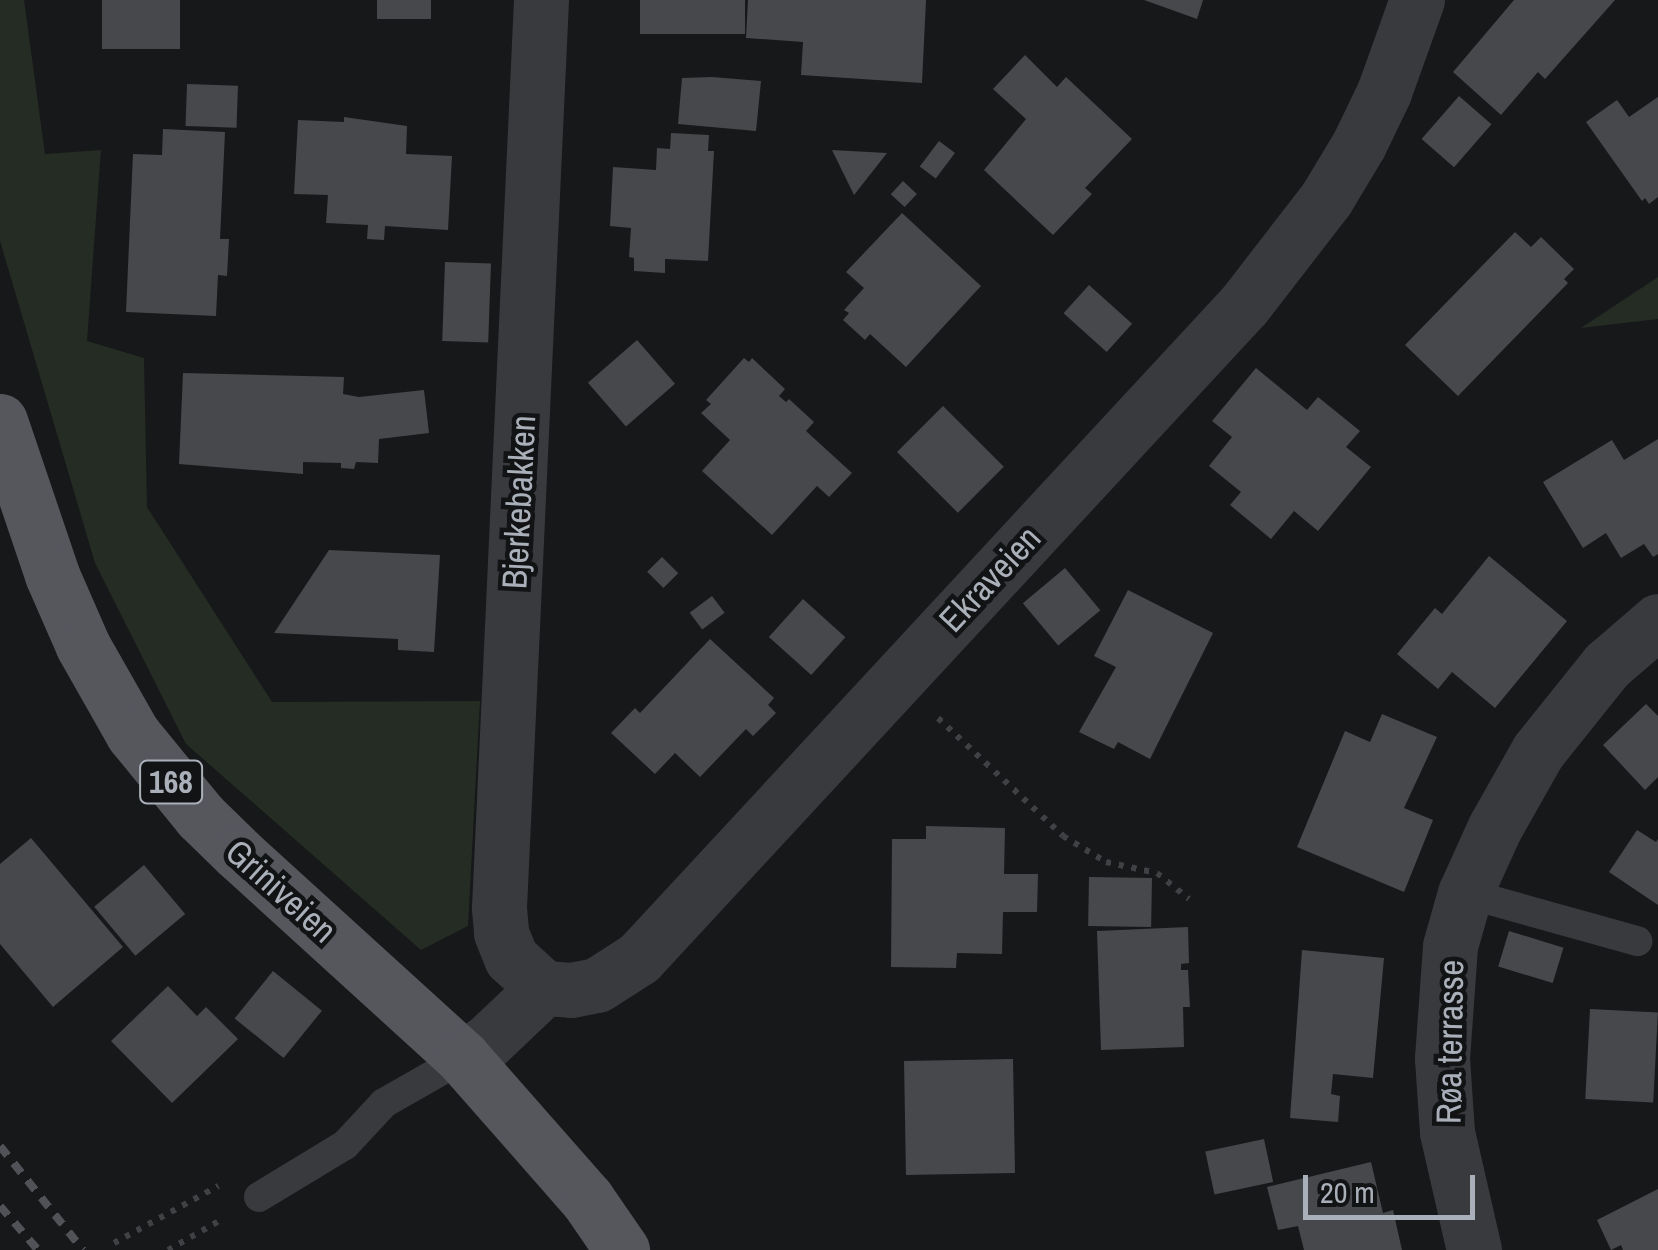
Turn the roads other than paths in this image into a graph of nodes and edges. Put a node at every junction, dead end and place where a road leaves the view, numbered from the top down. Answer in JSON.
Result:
{"nodes":[{"id":1,"x":541,"y":0,"type":"edge"},
{"id":2,"x":1416,"y":0,"type":"edge"},
{"id":3,"x":0,"y":421,"type":"edge"},
{"id":4,"x":1658,"y":621,"type":"edge"},
{"id":5,"x":1465,"y":893,"type":"junction"},
{"id":6,"x":1637,"y":941,"type":"dead end"},
{"id":7,"x":544,"y":988,"type":"junction"},
{"id":8,"x":463,"y":1058,"type":"junction"},
{"id":9,"x":259,"y":1197,"type":"road end"},
{"id":10,"x":622,"y":1250,"type":"edge"},
{"id":11,"x":1474,"y":1250,"type":"edge"}],
"edges":[{"from":1,"to":7,"type":"street","name":"Bjerkebakken"},
{"from":2,"to":7,"type":"street","name":"Ekraveien"},
{"from":3,"to":8,"type":"main road","name":"Griniveien","number":"168"},
{"from":4,"to":5,"type":"street","name":"Røa terrasse"},
{"from":5,"to":6,"type":"lane"},
{"from":5,"to":11,"type":"street","name":"Røa terrasse"},
{"from":7,"to":8,"type":"street"},
{"from":8,"to":9,"type":"lane"},
{"from":8,"to":10,"type":"main road","name":"Griniveien","number":"168"}]}
